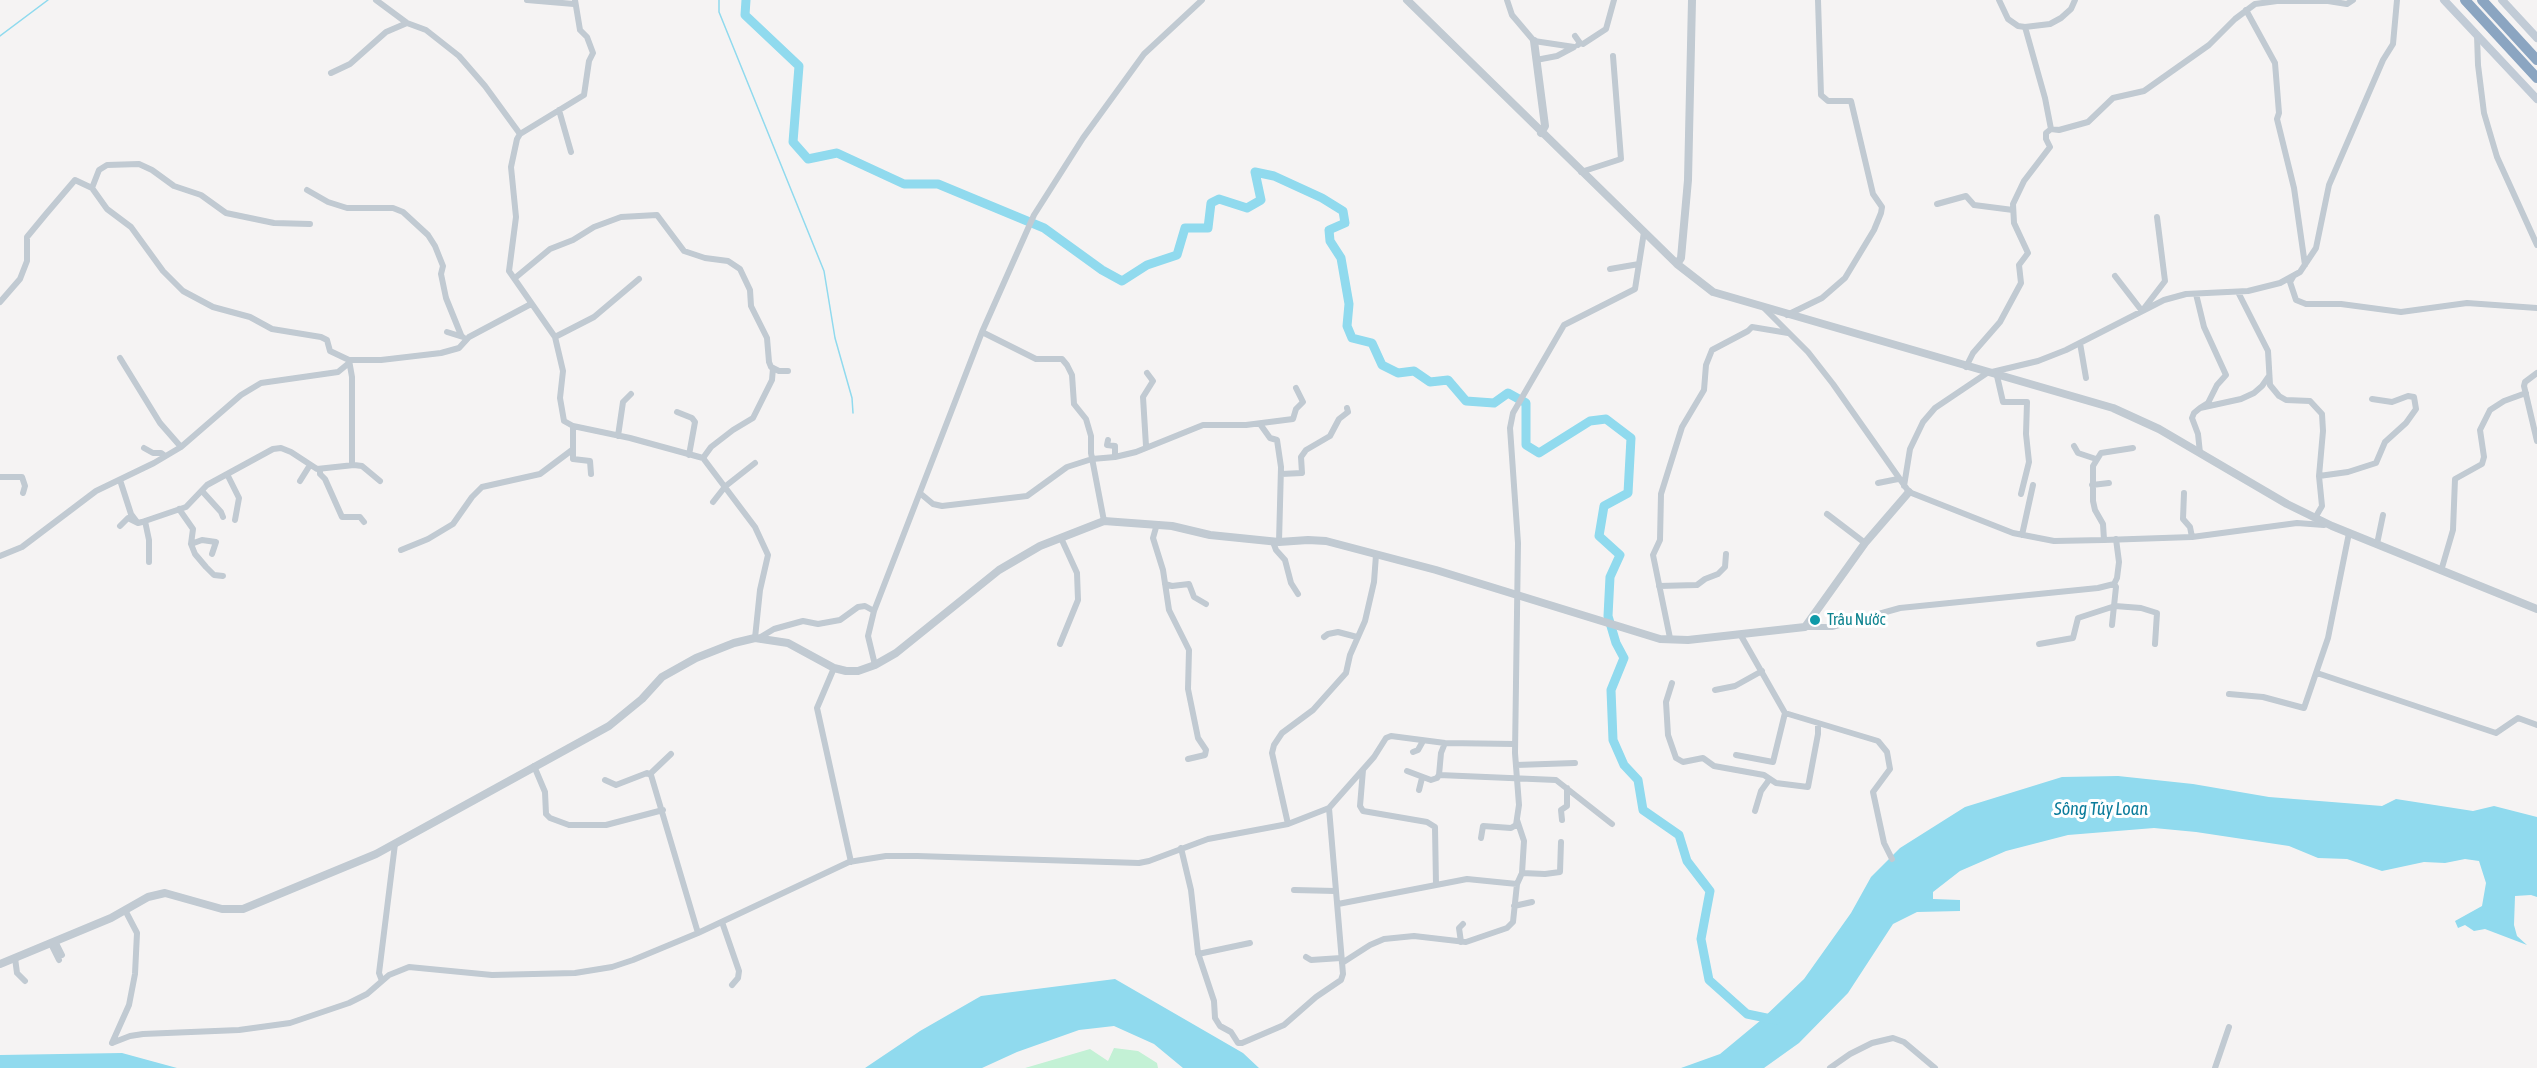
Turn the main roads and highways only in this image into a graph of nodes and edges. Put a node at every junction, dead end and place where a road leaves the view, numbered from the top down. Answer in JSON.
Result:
{"nodes":[{"id":1,"x":2444,"y":0,"type":"edge"},
{"id":2,"x":2465,"y":0,"type":"edge"},
{"id":3,"x":2482,"y":0,"type":"edge"},
{"id":4,"x":2502,"y":0,"type":"edge"},
{"id":5,"x":2537,"y":38,"type":"edge"},
{"id":6,"x":2537,"y":60,"type":"edge"},
{"id":7,"x":2537,"y":78,"type":"edge"},
{"id":8,"x":2537,"y":99,"type":"edge"}],
"edges":[{"from":1,"to":8,"type":"main road"},
{"from":2,"to":7,"type":"highway"},
{"from":3,"to":6,"type":"highway"},
{"from":4,"to":5,"type":"main road"}]}
